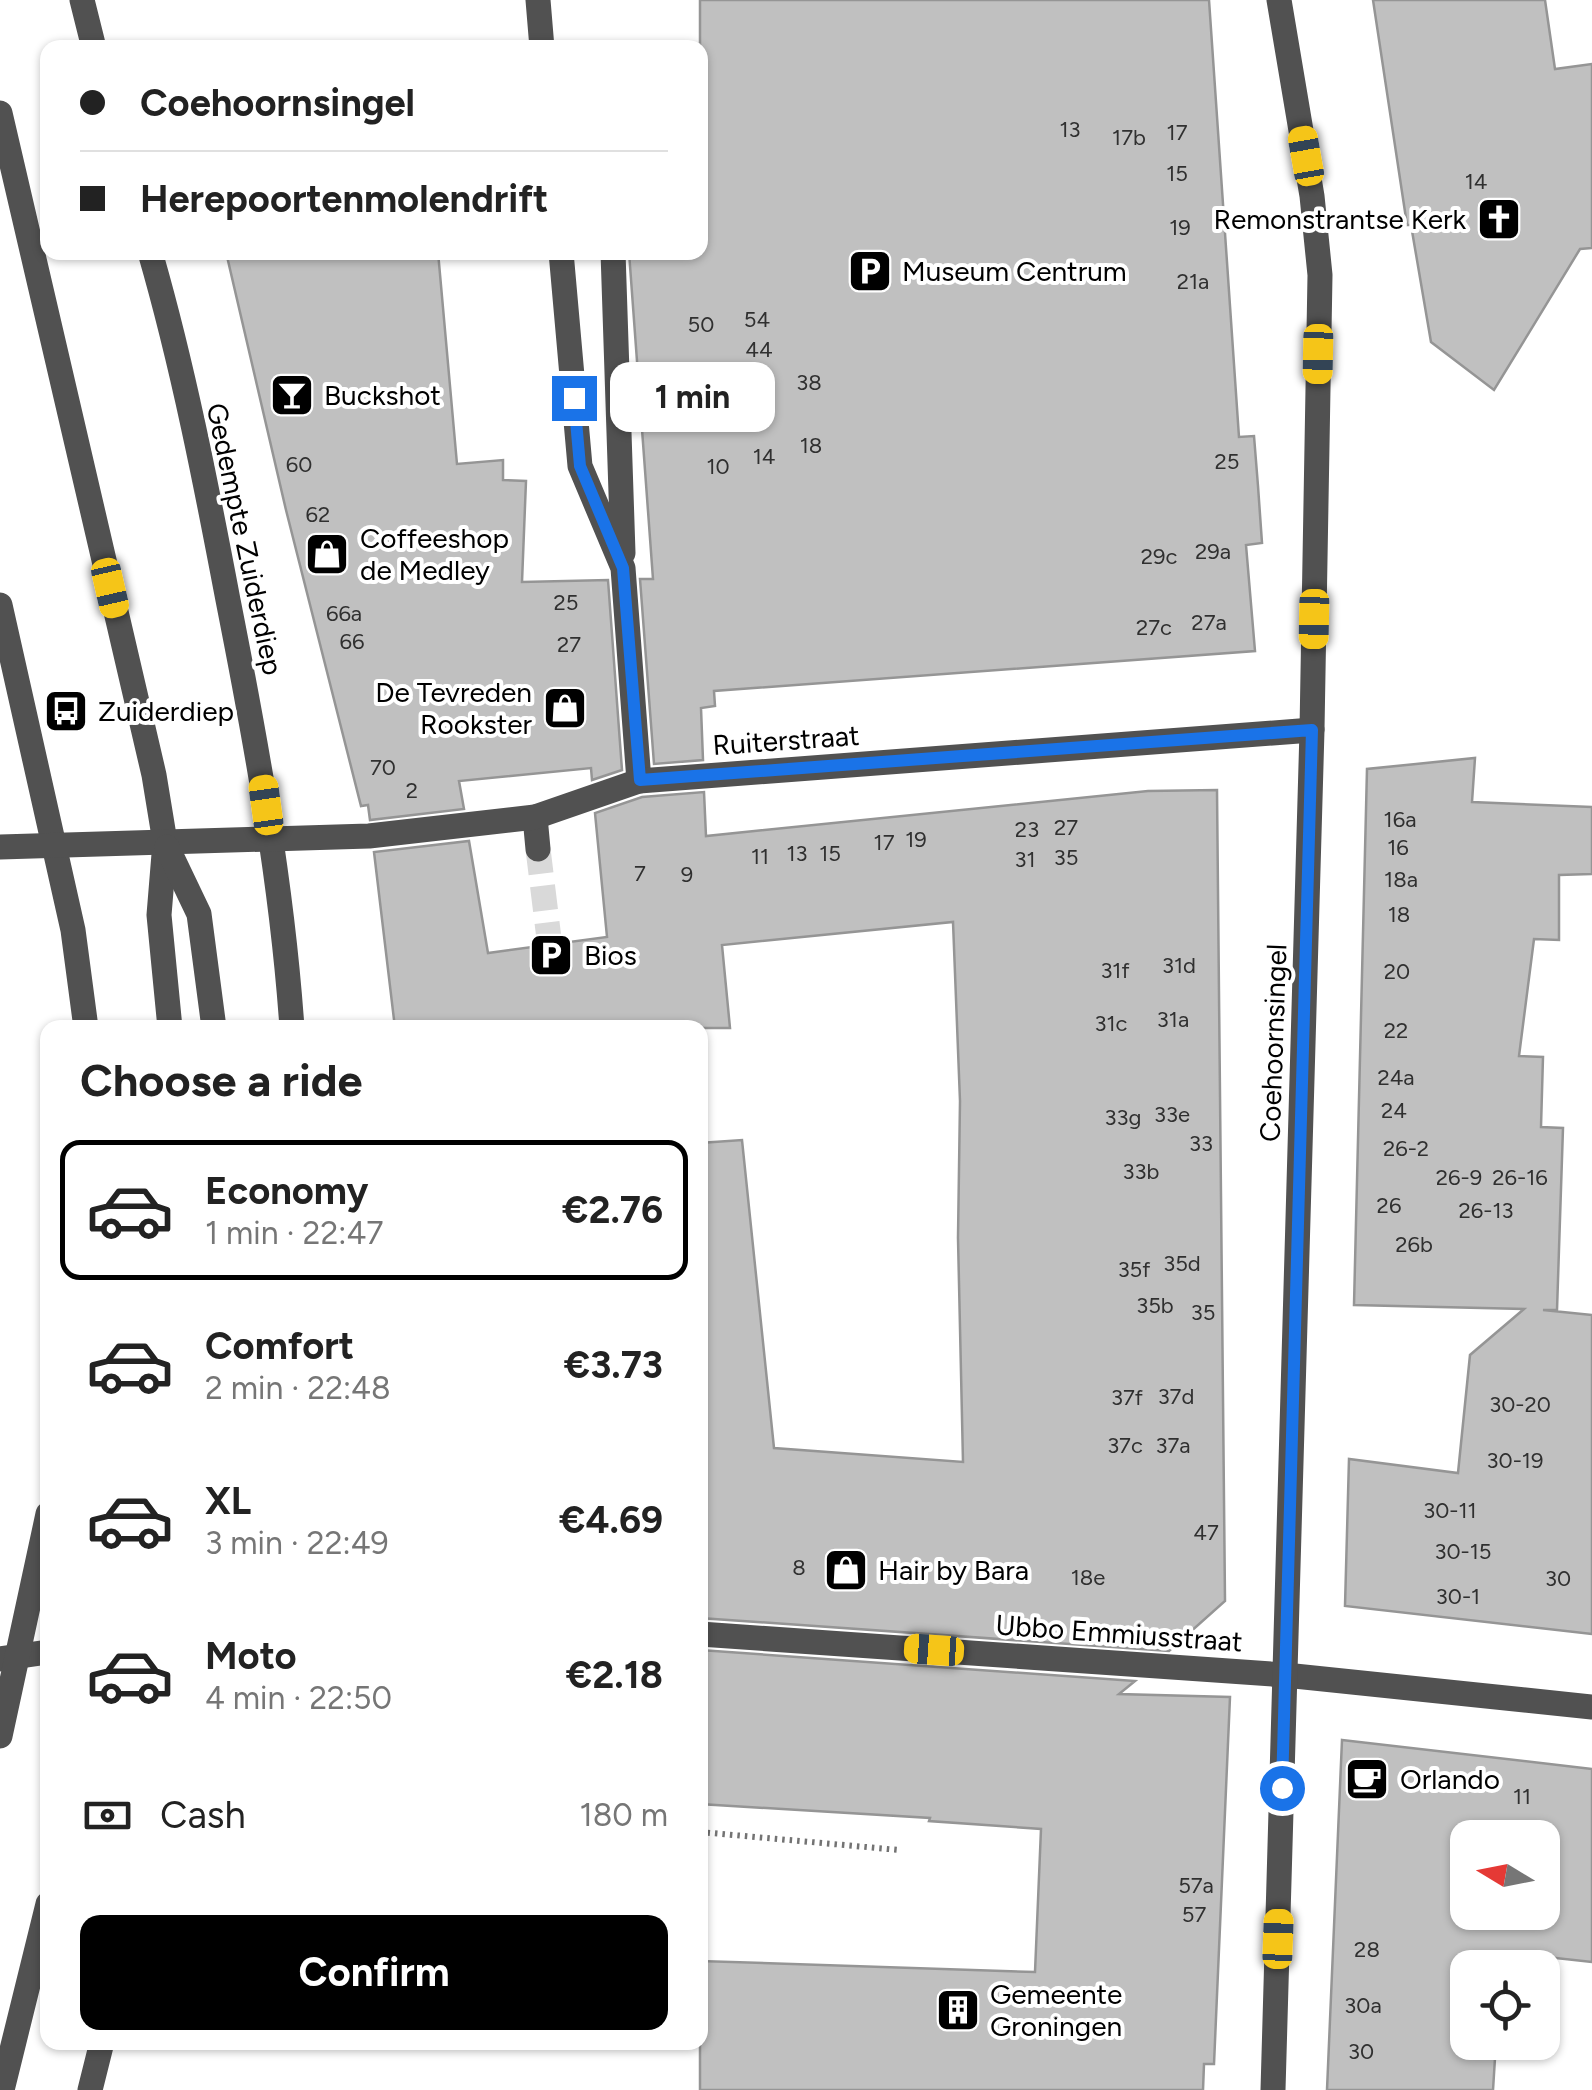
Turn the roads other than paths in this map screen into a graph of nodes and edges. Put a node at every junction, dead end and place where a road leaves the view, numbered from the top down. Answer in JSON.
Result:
{"nodes":[{"id":1,"x":82,"y":0,"type":"edge"},
{"id":2,"x":538,"y":0,"type":"edge"},
{"id":3,"x":1279,"y":0,"type":"edge"},
{"id":4,"x":92,"y":40,"type":"edge"},
{"id":5,"x":541,"y":40,"type":"edge"},
{"id":6,"x":0,"y":112,"type":"edge"},
{"id":7,"x":152,"y":260,"type":"edge"},
{"id":8,"x":562,"y":260,"type":"edge"},
{"id":9,"x":614,"y":260,"type":"edge"},
{"id":10,"x":623,"y":568,"type":"junction"},
{"id":11,"x":0,"y":605,"type":"edge"},
{"id":12,"x":1312,"y":730,"type":"junction"},
{"id":13,"x":640,"y":780,"type":"junction"},
{"id":14,"x":534,"y":816,"type":"junction"},
{"id":15,"x":271,"y":839,"type":"junction"},
{"id":16,"x":165,"y":842,"type":"junction"},
{"id":17,"x":55,"y":845,"type":"junction"},
{"id":18,"x":0,"y":846,"type":"edge"},
{"id":19,"x":538,"y":849,"type":"tunnel mouth"},
{"id":20,"x":85,"y":1020,"type":"edge"},
{"id":21,"x":169,"y":1020,"type":"edge"},
{"id":22,"x":213,"y":1020,"type":"edge"},
{"id":23,"x":291,"y":1020,"type":"edge"},
{"id":24,"x":40,"y":1544,"type":"edge"},
{"id":25,"x":708,"y":1635,"type":"edge"},
{"id":26,"x":40,"y":1653,"type":"edge"},
{"id":27,"x":10,"y":1657,"type":"edge"},
{"id":28,"x":1285,"y":1675,"type":"junction"},
{"id":29,"x":1592,"y":1707,"type":"edge"},
{"id":30,"x":0,"y":1736,"type":"edge"},
{"id":31,"x":40,"y":1936,"type":"edge"},
{"id":32,"x":100,"y":2050,"type":"edge"},
{"id":33,"x":2,"y":2090,"type":"edge"},
{"id":34,"x":90,"y":2090,"type":"edge"},
{"id":35,"x":1273,"y":2090,"type":"edge"}],
"edges":[{"from":1,"to":4,"type":"street"},
{"from":2,"to":5,"type":"street"},
{"from":3,"to":12,"type":"street","name":"Coehoornsingel"},
{"from":6,"to":16,"type":"street"},
{"from":7,"to":15,"type":"street","name":"Gedempte Zuiderdiep"},
{"from":8,"to":10,"type":"street"},
{"from":9,"to":10,"type":"street"},
{"from":10,"to":13,"type":"street"},
{"from":11,"to":17,"type":"street"},
{"from":12,"to":13,"type":"street","name":"Ruiterstraat"},
{"from":12,"to":28,"type":"street","name":"Coehoornsingel"},
{"from":13,"to":14,"type":"street","name":"Ruiterstraat"},
{"from":14,"to":15,"type":"street","name":"Ruiterstraat"},
{"from":14,"to":19,"type":"street"},
{"from":15,"to":16,"type":"street"},
{"from":15,"to":23,"type":"street","name":"Gedempte Zuiderdiep"},
{"from":16,"to":17,"type":"street"},
{"from":16,"to":21,"type":"street"},
{"from":16,"to":22,"type":"street"},
{"from":17,"to":18,"type":"street"},
{"from":17,"to":20,"type":"street"},
{"from":24,"to":27,"type":"street"},
{"from":25,"to":28,"type":"street","name":"Ubbo Emmiusstraat"},
{"from":26,"to":27,"type":"street"},
{"from":27,"to":30,"type":"street"},
{"from":28,"to":29,"type":"street","name":"Ubbo Emmiusstraat"},
{"from":28,"to":35,"type":"street","name":"Coehoornsingel"},
{"from":31,"to":33,"type":"street"},
{"from":32,"to":34,"type":"street"}]}
